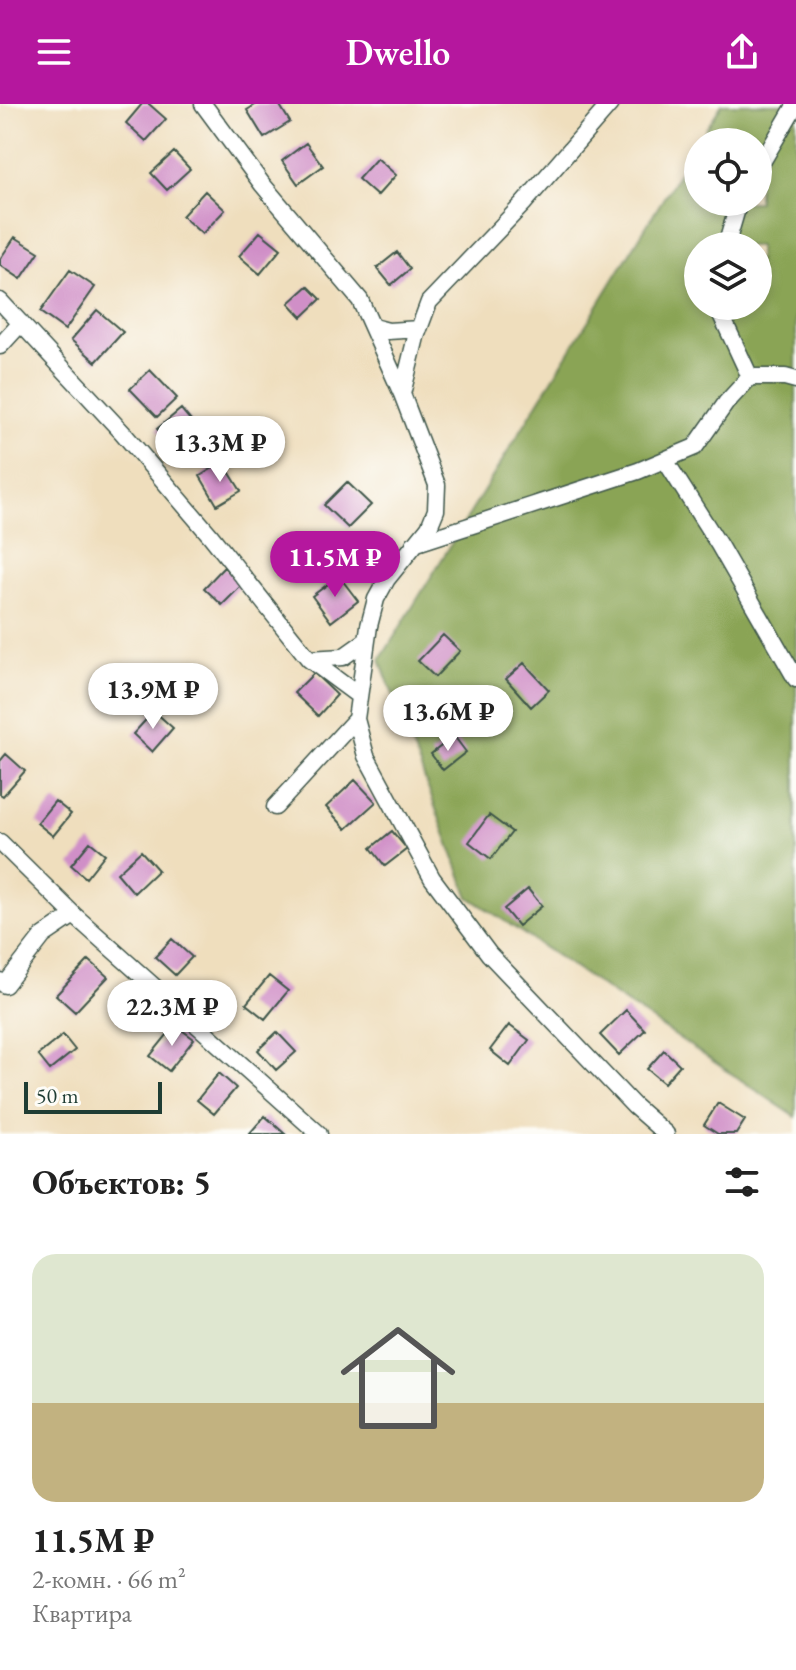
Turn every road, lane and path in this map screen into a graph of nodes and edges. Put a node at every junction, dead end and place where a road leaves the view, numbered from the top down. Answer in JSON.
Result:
{"nodes":[{"id":1,"x":203,"y":104,"type":"edge"},
{"id":2,"x":610,"y":104,"type":"edge"},
{"id":3,"x":796,"y":104,"type":"edge"},
{"id":4,"x":772,"y":145,"type":"edge"},
{"id":5,"x":0,"y":301,"type":"edge"},
{"id":6,"x":724,"y":320,"type":"edge"},
{"id":7,"x":21,"y":323,"type":"junction"},
{"id":8,"x":373,"y":327,"type":"junction"},
{"id":9,"x":419,"y":329,"type":"junction"},
{"id":10,"x":0,"y":346,"type":"edge"},
{"id":11,"x":750,"y":377,"type":"junction"},
{"id":12,"x":796,"y":380,"type":"edge"},
{"id":13,"x":402,"y":394,"type":"junction"},
{"id":14,"x":665,"y":460,"type":"junction"},
{"id":15,"x":414,"y":545,"type":"junction"},
{"id":16,"x":367,"y":640,"type":"junction"},
{"id":17,"x":309,"y":659,"type":"junction"},
{"id":18,"x":796,"y":679,"type":"edge"},
{"id":19,"x":359,"y":696,"type":"junction"},
{"id":20,"x":356,"y":719,"type":"junction"},
{"id":21,"x":275,"y":807,"type":"dead end"},
{"id":22,"x":0,"y":842,"type":"edge"},
{"id":23,"x":74,"y":915,"type":"junction"},
{"id":24,"x":2,"y":986,"type":"edge"},
{"id":25,"x":319,"y":1134,"type":"edge"},
{"id":26,"x":666,"y":1134,"type":"edge"}],
"edges":[{"from":1,"to":8,"type":"street"},
{"from":2,"to":9,"type":"street"},
{"from":3,"to":4,"type":"street"},
{"from":5,"to":7,"type":"street"},
{"from":6,"to":11,"type":"street"},
{"from":7,"to":10,"type":"street"},
{"from":7,"to":17,"type":"street"},
{"from":8,"to":9,"type":"street"},
{"from":8,"to":13,"type":"street"},
{"from":9,"to":13,"type":"street"},
{"from":11,"to":12,"type":"street"},
{"from":11,"to":14,"type":"street"},
{"from":13,"to":15,"type":"street"},
{"from":14,"to":15,"type":"street"},
{"from":14,"to":18,"type":"street"},
{"from":15,"to":16,"type":"street"},
{"from":16,"to":17,"type":"street"},
{"from":16,"to":19,"type":"street"},
{"from":17,"to":19,"type":"street"},
{"from":19,"to":20,"type":"street"},
{"from":20,"to":21,"type":"street"},
{"from":20,"to":26,"type":"street"},
{"from":22,"to":23,"type":"street"},
{"from":23,"to":24,"type":"street"},
{"from":23,"to":25,"type":"street"}]}
